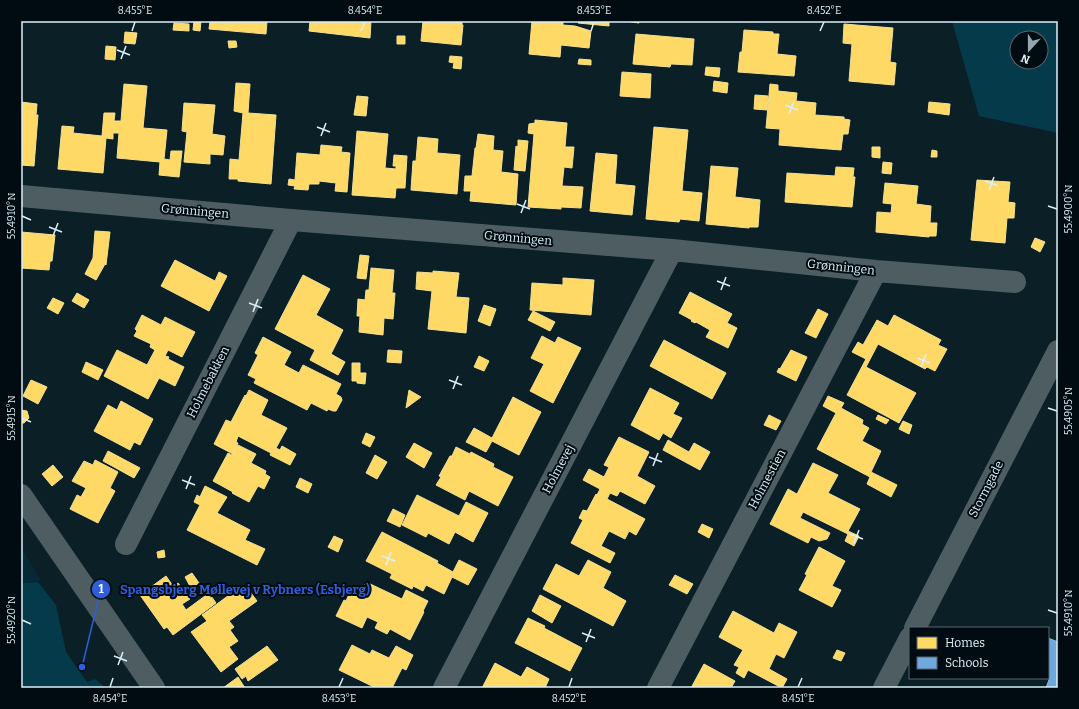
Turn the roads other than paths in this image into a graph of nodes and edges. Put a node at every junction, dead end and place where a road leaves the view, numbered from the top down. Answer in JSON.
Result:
{"nodes":[{"id":1,"x":21,"y":196,"type":"edge"},
{"id":2,"x":291,"y":220,"type":"junction"},
{"id":3,"x":672,"y":250,"type":"junction"},
{"id":4,"x":876,"y":271,"type":"junction"},
{"id":5,"x":1015,"y":282,"type":"dead end"},
{"id":6,"x":1058,"y":351,"type":"edge"},
{"id":7,"x":21,"y":494,"type":"edge"},
{"id":8,"x":126,"y":544,"type":"dead end"},
{"id":9,"x":916,"y":627,"type":"edge"},
{"id":10,"x":909,"y":640,"type":"edge"},
{"id":11,"x":154,"y":688,"type":"edge"},
{"id":12,"x":444,"y":688,"type":"edge"},
{"id":13,"x":658,"y":688,"type":"edge"},
{"id":14,"x":884,"y":688,"type":"edge"}],
"edges":[{"from":1,"to":2,"type":"street","name":"Grønningen"},
{"from":2,"to":3,"type":"street","name":"Grønningen"},
{"from":2,"to":8,"type":"street","name":"Holmebakken"},
{"from":3,"to":4,"type":"street","name":"Grønningen"},
{"from":3,"to":12,"type":"street","name":"Holmevej"},
{"from":4,"to":5,"type":"street","name":"Grønningen"},
{"from":4,"to":13,"type":"street","name":"Holmestien"},
{"from":6,"to":9,"type":"street","name":"Stormgade"},
{"from":7,"to":11,"type":"street"},
{"from":10,"to":14,"type":"street"}]}
